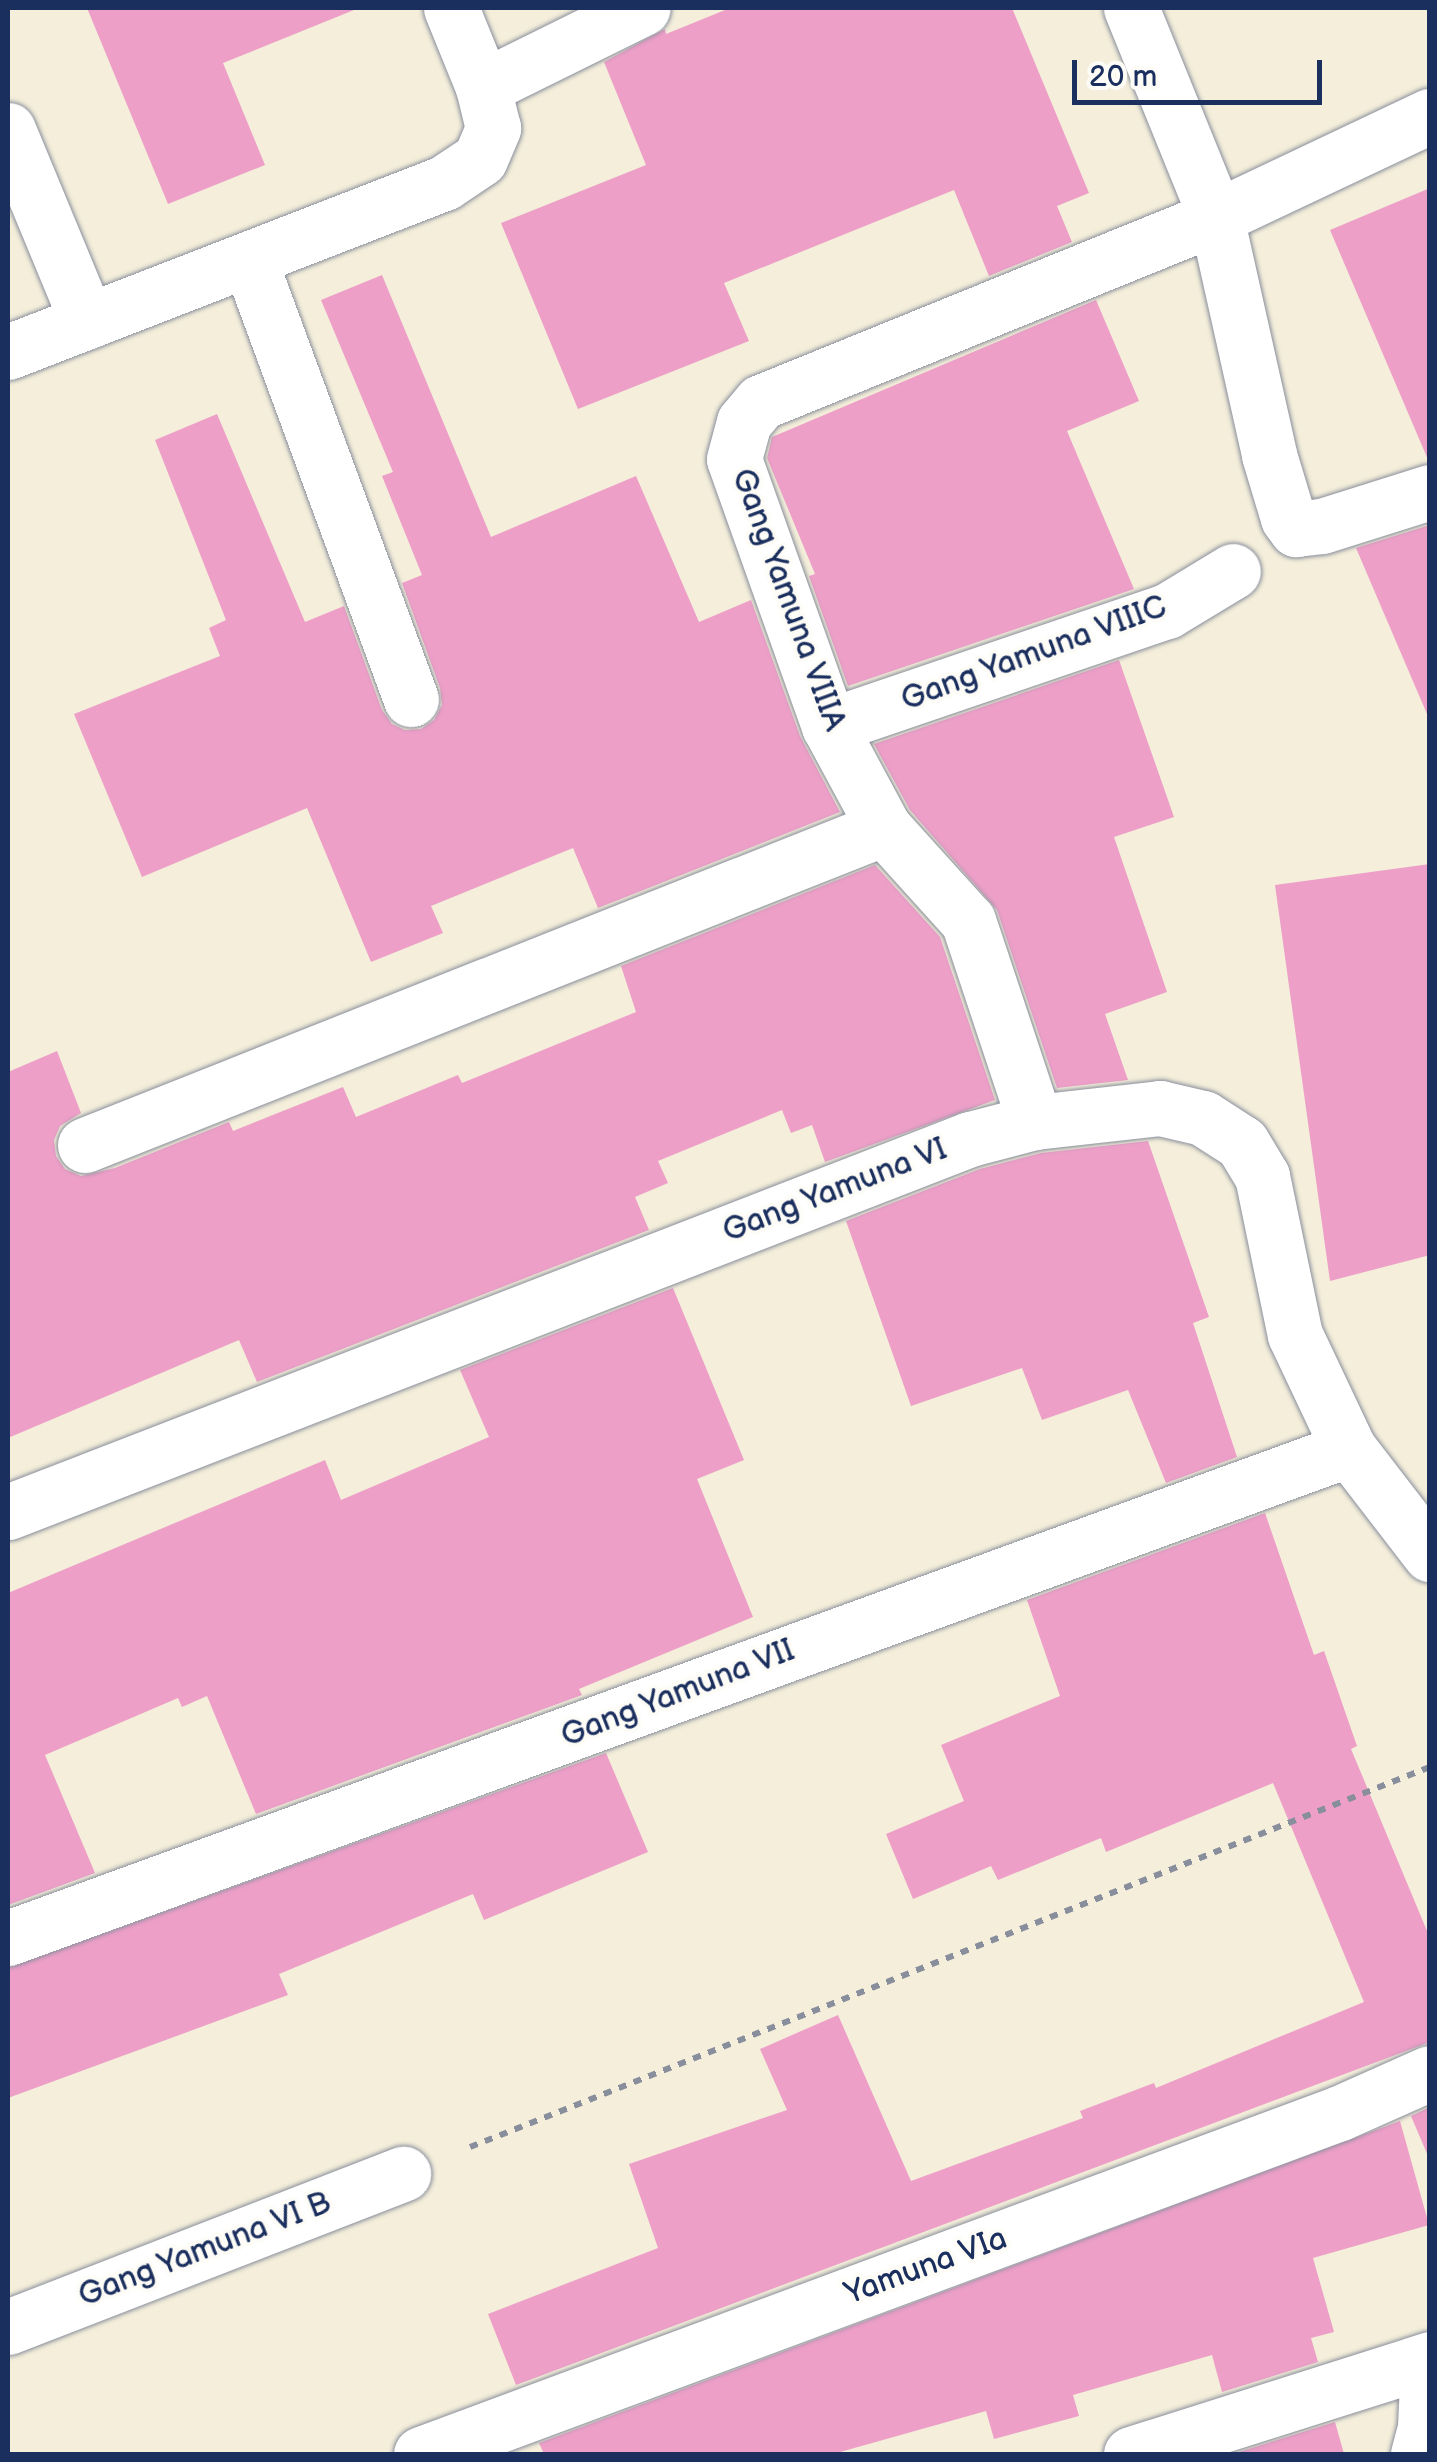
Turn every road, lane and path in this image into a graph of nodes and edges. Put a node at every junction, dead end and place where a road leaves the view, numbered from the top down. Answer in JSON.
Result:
{"nodes":[{"id":1,"x":451,"y":8,"type":"edge"},
{"id":2,"x":642,"y":8,"type":"edge"},
{"id":3,"x":1131,"y":8,"type":"edge"},
{"id":4,"x":483,"y":87,"type":"junction"},
{"id":5,"x":1430,"y":116,"type":"edge"},
{"id":6,"x":8,"y":130,"type":"edge"},
{"id":7,"x":1216,"y":217,"type":"junction"},
{"id":8,"x":250,"y":259,"type":"junction"},
{"id":9,"x":87,"y":320,"type":"junction"},
{"id":10,"x":8,"y":352,"type":"edge"},
{"id":11,"x":1430,"y":492,"type":"edge"},
{"id":12,"x":1233,"y":571,"type":"dead end"},
{"id":13,"x":411,"y":700,"type":"dead end"},
{"id":14,"x":829,"y":726,"type":"junction"},
{"id":15,"x":884,"y":828,"type":"junction"},
{"id":16,"x":1035,"y":1122,"type":"junction"},
{"id":17,"x":85,"y":1145,"type":"dead end"},
{"id":18,"x":1349,"y":1449,"type":"junction"},
{"id":19,"x":8,"y":1512,"type":"edge"},
{"id":20,"x":1430,"y":1554,"type":"edge"},
{"id":21,"x":1430,"y":1767,"type":"edge"},
{"id":22,"x":8,"y":1938,"type":"edge"},
{"id":23,"x":1430,"y":2073,"type":"edge"},
{"id":24,"x":403,"y":2174,"type":"joint"},
{"id":25,"x":8,"y":2327,"type":"edge"},
{"id":26,"x":1429,"y":2360,"type":"edge"},
{"id":27,"x":420,"y":2454,"type":"edge"},
{"id":28,"x":1131,"y":2454,"type":"edge"},
{"id":29,"x":1418,"y":2454,"type":"edge"}],
"edges":[{"from":1,"to":4,"type":"street"},
{"from":2,"to":4,"type":"street"},
{"from":3,"to":7,"type":"street"},
{"from":4,"to":8,"type":"street"},
{"from":5,"to":7,"type":"street","name":"Gang Yamuna VIIIA"},
{"from":6,"to":9,"type":"street"},
{"from":7,"to":11,"type":"street"},
{"from":7,"to":14,"type":"street","name":"Gang Yamuna VIIIA"},
{"from":8,"to":9,"type":"street"},
{"from":8,"to":13,"type":"street"},
{"from":9,"to":10,"type":"street"},
{"from":12,"to":14,"type":"street","name":"Gang Yamuna VIIIC"},
{"from":14,"to":15,"type":"street","name":"Gang Yamuna VIIIA"},
{"from":15,"to":16,"type":"street","name":"Gang Yamuna VIIIA"},
{"from":15,"to":17,"type":"street"},
{"from":16,"to":18,"type":"street","name":"Gang Yamuna VI"},
{"from":16,"to":19,"type":"street","name":"Gang Yamuna VI"},
{"from":18,"to":20,"type":"street","name":"Gang Yamuna VI"},
{"from":18,"to":22,"type":"street","name":"Gang Yamuna VII"},
{"from":21,"to":24,"type":"path"},
{"from":23,"to":27,"type":"street","name":"Yamuna VIa"},
{"from":24,"to":25,"type":"street","name":"Gang Yamuna VI B"},
{"from":26,"to":28,"type":"street"},
{"from":26,"to":29,"type":"street"}]}
